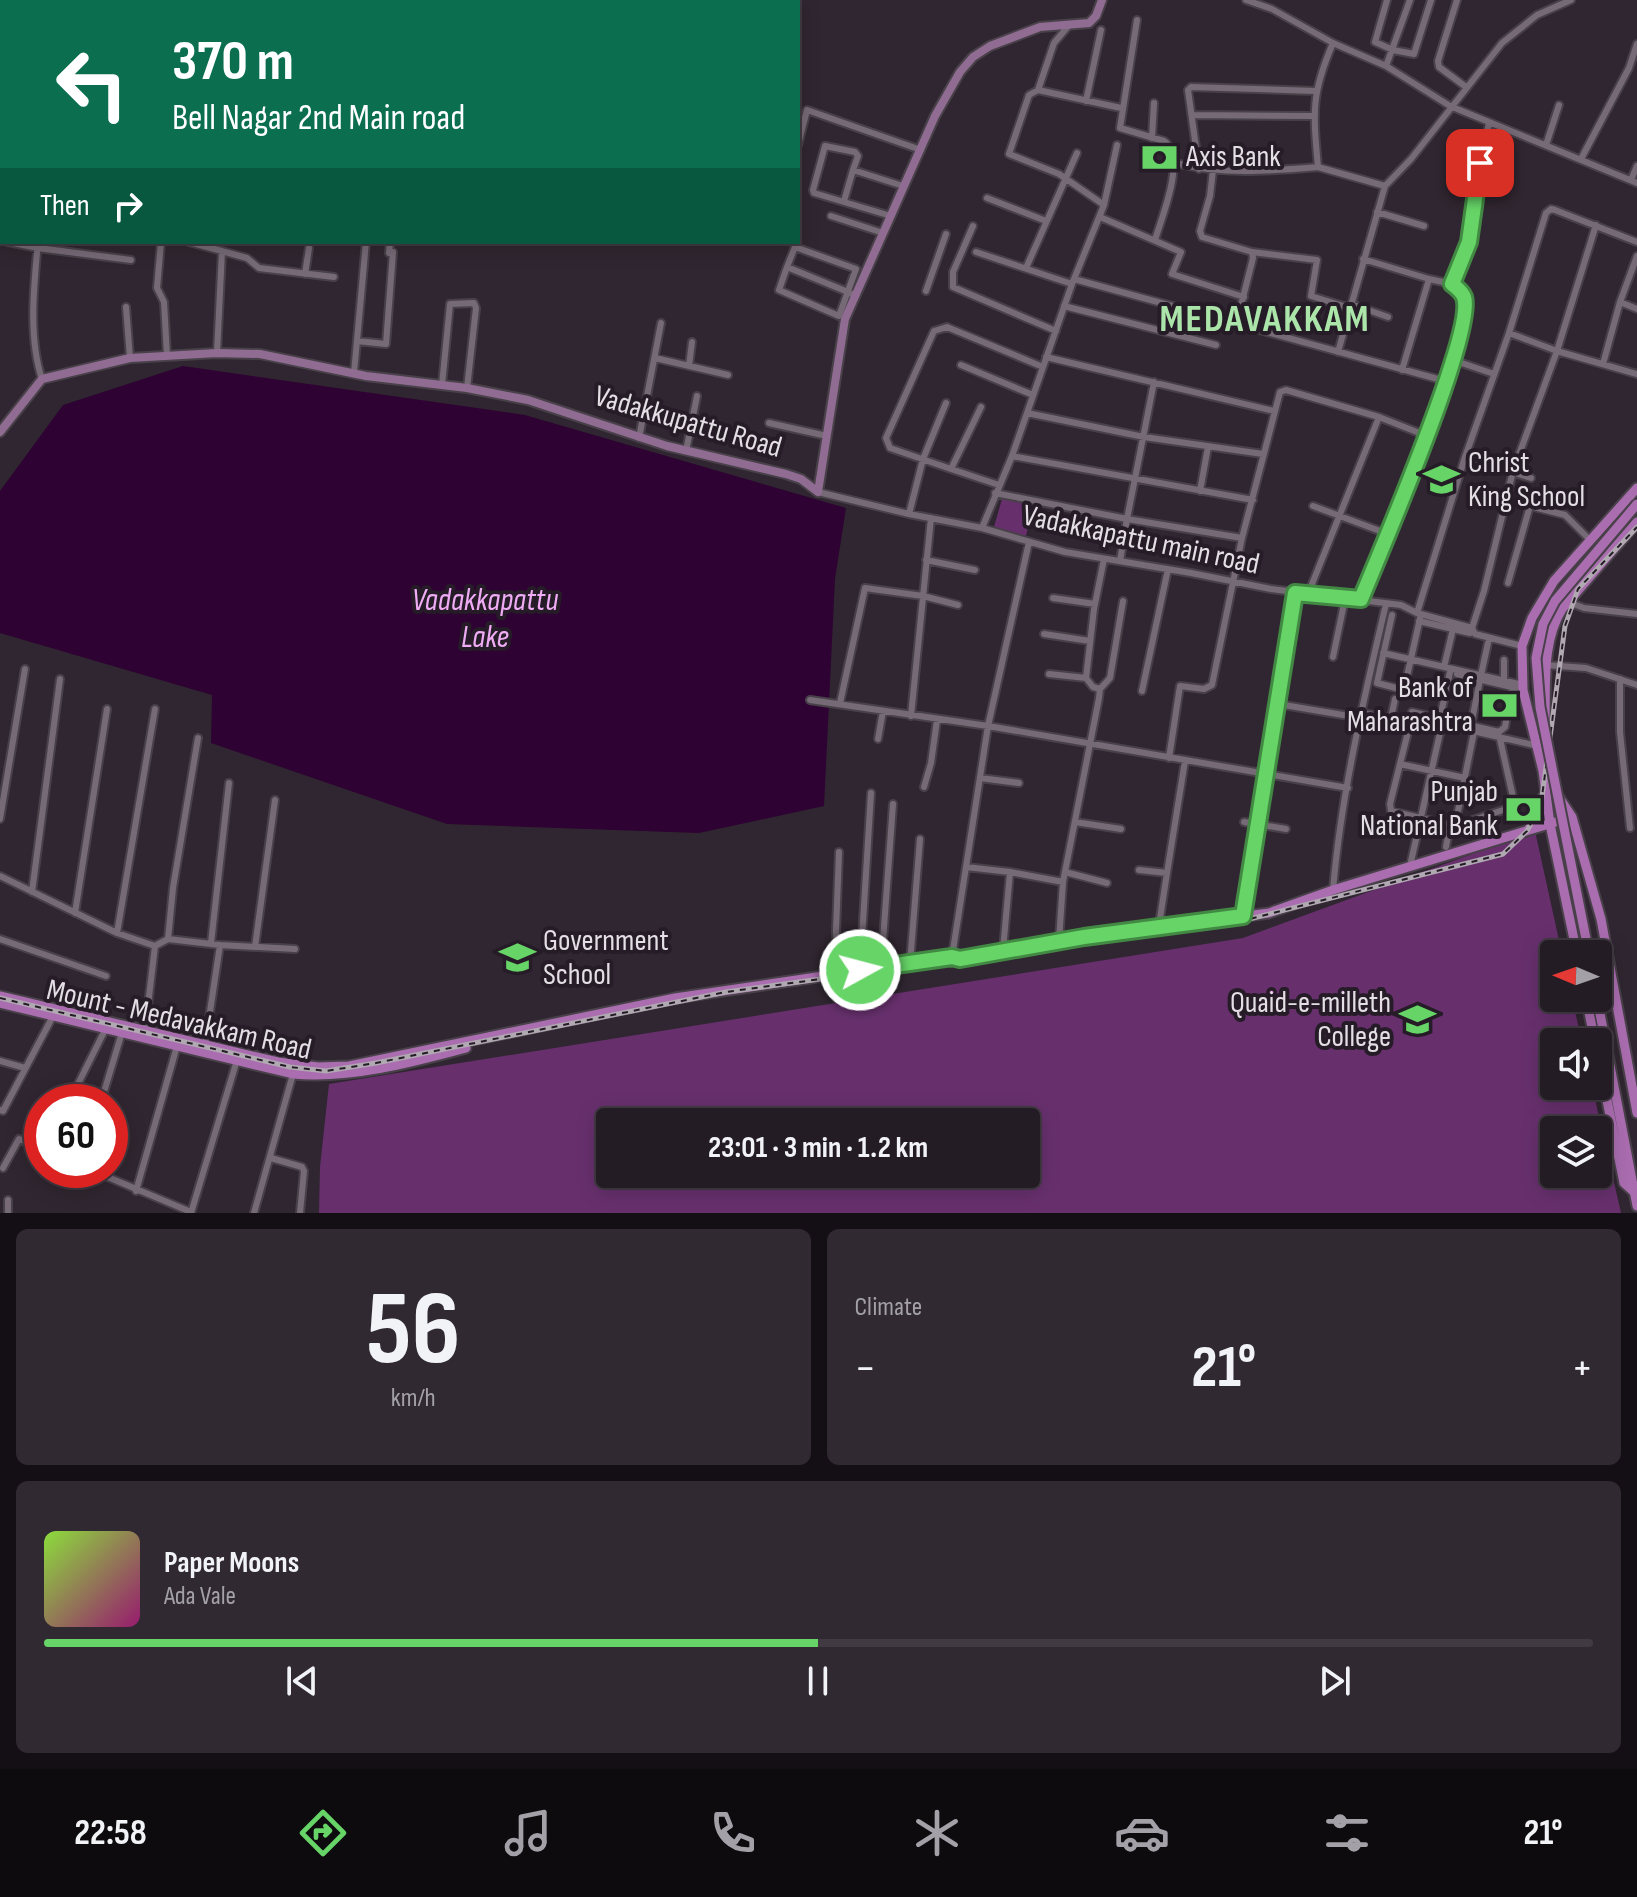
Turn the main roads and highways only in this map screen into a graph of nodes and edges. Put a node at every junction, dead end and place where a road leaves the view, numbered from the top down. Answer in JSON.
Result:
{"nodes":[{"id":1,"x":1637,"y":488,"type":"edge"},
{"id":2,"x":1637,"y":504,"type":"edge"},
{"id":3,"x":1637,"y":522,"type":"edge"},
{"id":4,"x":1533,"y":614,"type":"junction"},
{"id":5,"x":1553,"y":623,"type":"junction"},
{"id":6,"x":1543,"y":771,"type":"junction"},
{"id":7,"x":1572,"y":817,"type":"junction"},
{"id":8,"x":1550,"y":824,"type":"junction"},
{"id":9,"x":1528,"y":830,"type":"junction"},
{"id":10,"x":1574,"y":940,"type":"edge"},
{"id":11,"x":1586,"y":940,"type":"edge"},
{"id":12,"x":954,"y":959,"type":"junction"},
{"id":13,"x":0,"y":996,"type":"edge"},
{"id":14,"x":0,"y":1003,"type":"edge"},
{"id":15,"x":1600,"y":1012,"type":"edge"},
{"id":16,"x":123,"y":1029,"type":"junction"},
{"id":17,"x":238,"y":1057,"type":"junction"},
{"id":18,"x":1634,"y":1070,"type":"edge"},
{"id":19,"x":1607,"y":1100,"type":"edge"},
{"id":20,"x":1637,"y":1113,"type":"edge"},
{"id":21,"x":1634,"y":1192,"type":"junction"},
{"id":22,"x":1637,"y":1206,"type":"edge"}],
"edges":[{"from":1,"to":4,"type":"main road"},
{"from":2,"to":11,"type":"main road","bridge":true},
{"from":3,"to":5,"type":"main road"},
{"from":4,"to":5,"type":"main road"},
{"from":4,"to":6,"type":"main road"},
{"from":5,"to":7,"type":"main road"},
{"from":6,"to":8,"type":"main road"},
{"from":6,"to":9,"type":"main road"},
{"from":7,"to":8,"type":"main road"},
{"from":7,"to":18,"type":"main road"},
{"from":8,"to":9,"type":"main road"},
{"from":8,"to":10,"type":"main road"},
{"from":9,"to":12,"type":"main road"},
{"from":12,"to":17,"type":"main road"},
{"from":12,"to":17,"type":"main road","name":"Mount - Medavakkam Road"},
{"from":13,"to":16,"type":"main road"},
{"from":14,"to":16,"type":"main road","name":"Mount - Medavakkam Road"},
{"from":15,"to":21,"type":"main road"},
{"from":16,"to":17,"type":"main road","name":"Mount - Medavakkam Road"},
{"from":16,"to":17,"type":"main road"},
{"from":18,"to":20,"type":"main road"},
{"from":19,"to":21,"type":"main road"},
{"from":21,"to":22,"type":"main road"}]}
